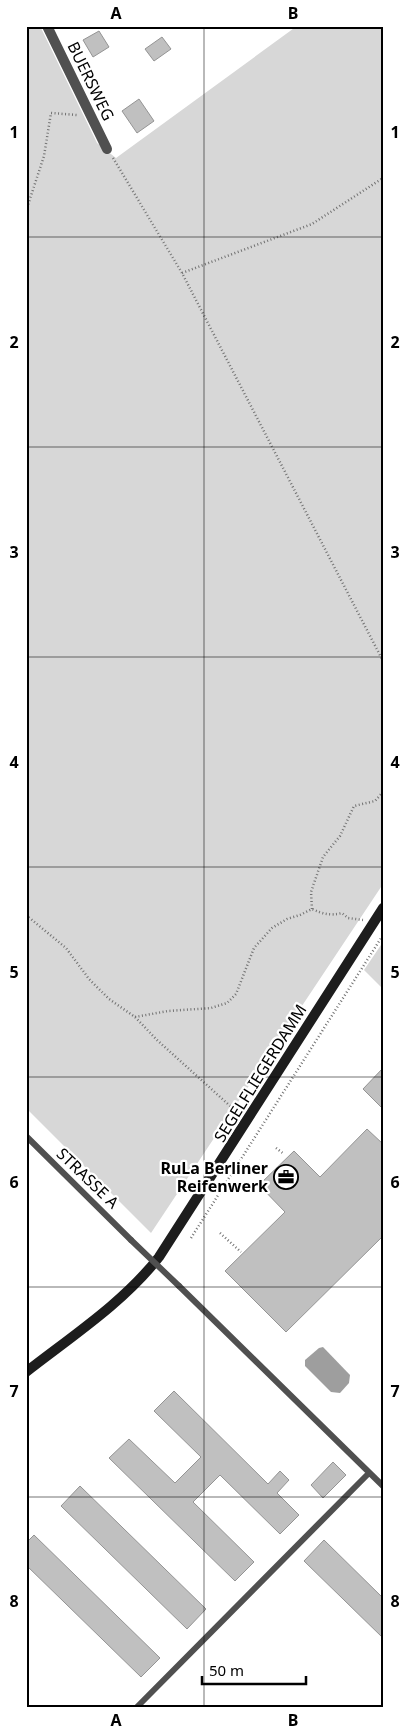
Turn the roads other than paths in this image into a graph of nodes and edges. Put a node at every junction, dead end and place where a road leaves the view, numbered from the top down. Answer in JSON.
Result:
{"nodes":[{"id":1,"x":47,"y":26,"type":"edge"},
{"id":2,"x":107,"y":149,"type":"road end"},
{"id":3,"x":383,"y":908,"type":"edge"},
{"id":4,"x":26,"y":1136,"type":"edge"},
{"id":5,"x":26,"y":1372,"type":"edge"},
{"id":6,"x":369,"y":1473,"type":"junction"},
{"id":7,"x":383,"y":1486,"type":"edge"},
{"id":8,"x":136,"y":1708,"type":"edge"}],
"edges":[{"from":1,"to":2,"type":"street","name":"BUERSWEG"},
{"from":3,"to":5,"type":"street","name":"SEGELFLIEGERDAMM"},
{"from":4,"to":6,"type":"lane","name":"STRASSE A","bridge":true},
{"from":6,"to":7,"type":"lane","name":"STRASSE A"},
{"from":6,"to":8,"type":"lane"}]}
